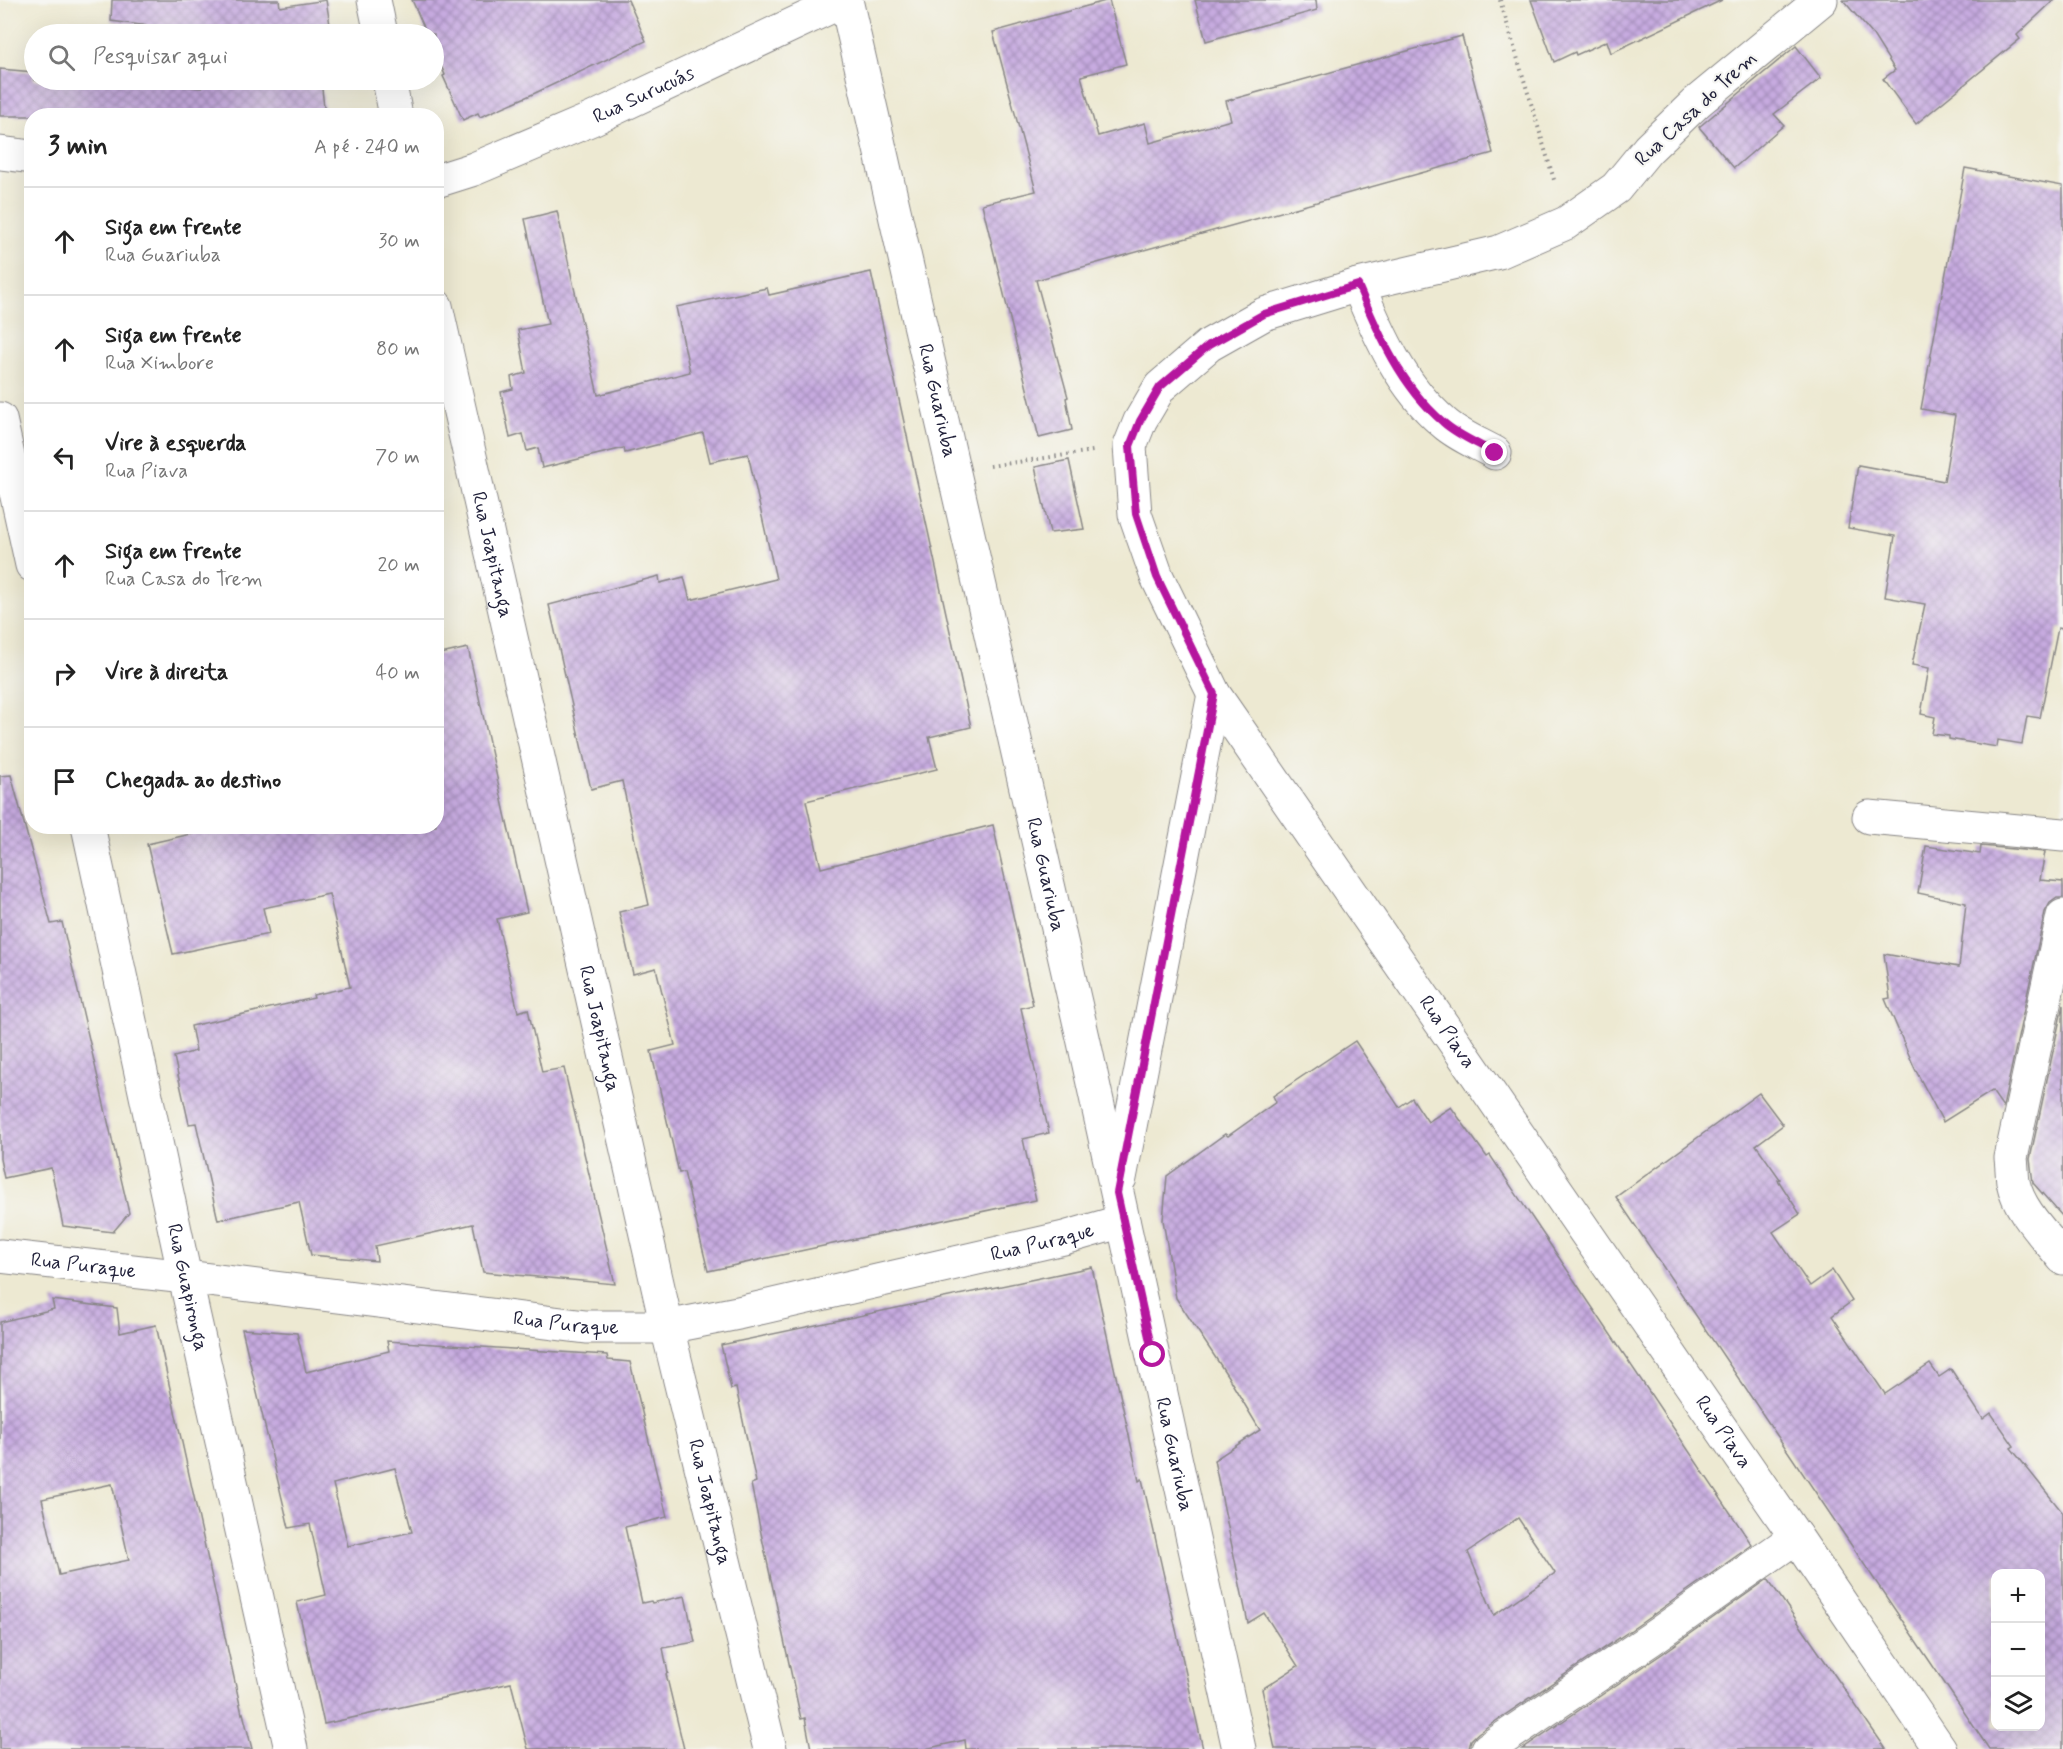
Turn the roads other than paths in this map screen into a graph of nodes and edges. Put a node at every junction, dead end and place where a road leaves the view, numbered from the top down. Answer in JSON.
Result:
{"nodes":[{"id":1,"x":374,"y":0,"type":"edge"},
{"id":2,"x":846,"y":0,"type":"edge"},
{"id":3,"x":1821,"y":0,"type":"edge"},
{"id":4,"x":379,"y":24,"type":"edge"},
{"id":5,"x":391,"y":90,"type":"edge"},
{"id":6,"x":394,"y":108,"type":"edge"},
{"id":7,"x":0,"y":153,"type":"edge"},
{"id":8,"x":24,"y":156,"type":"edge"},
{"id":9,"x":444,"y":178,"type":"edge"},
{"id":10,"x":1358,"y":285,"type":"junction"},
{"id":11,"x":1264,"y":314,"type":"joint"},
{"id":12,"x":444,"y":341,"type":"edge"},
{"id":13,"x":0,"y":419,"type":"edge"},
{"id":14,"x":1495,"y":453,"type":"dead end"},
{"id":15,"x":24,"y":528,"type":"edge"},
{"id":16,"x":1214,"y":694,"type":"junction"},
{"id":17,"x":1869,"y":817,"type":"dead end"},
{"id":18,"x":90,"y":834,"type":"edge"},
{"id":19,"x":2063,"y":835,"type":"edge"},
{"id":20,"x":2063,"y":916,"type":"edge"},
{"id":21,"x":1120,"y":1207,"type":"junction"},
{"id":22,"x":0,"y":1256,"type":"edge"},
{"id":23,"x":2063,"y":1258,"type":"edge"},
{"id":24,"x":185,"y":1277,"type":"junction"},
{"id":25,"x":667,"y":1327,"type":"junction"},
{"id":26,"x":1796,"y":1537,"type":"junction"},
{"id":27,"x":291,"y":1749,"type":"edge"},
{"id":28,"x":770,"y":1749,"type":"edge"},
{"id":29,"x":1239,"y":1749,"type":"edge"},
{"id":30,"x":1488,"y":1749,"type":"edge"},
{"id":31,"x":1940,"y":1749,"type":"edge"}],
"edges":[{"from":1,"to":4,"type":"street"},
{"from":2,"to":9,"type":"street","name":"Rua Surucuás"},
{"from":2,"to":21,"type":"street","name":"Rua Guariuba"},
{"from":3,"to":10,"type":"street","name":"Rua Casa do Trem"},
{"from":5,"to":6,"type":"street"},
{"from":7,"to":8,"type":"street"},
{"from":10,"to":11,"type":"street","name":"Rua Casa do Trem"},
{"from":10,"to":14,"type":"street"},
{"from":11,"to":16,"type":"street","name":"Rua Piava"},
{"from":12,"to":25,"type":"street","name":"Rua Joapitanga"},
{"from":13,"to":15,"type":"street"},
{"from":16,"to":21,"type":"street"},
{"from":16,"to":26,"type":"street","name":"Rua Piava"},
{"from":17,"to":19,"type":"street"},
{"from":18,"to":24,"type":"street","name":"Rua Guapironga"},
{"from":20,"to":23,"type":"street"},
{"from":21,"to":25,"type":"street","name":"Rua Puraque"},
{"from":21,"to":29,"type":"street","name":"Rua Guariuba"},
{"from":22,"to":24,"type":"street","name":"Rua Puraque"},
{"from":24,"to":25,"type":"street","name":"Rua Puraque"},
{"from":24,"to":27,"type":"street","name":"Rua Guapironga"},
{"from":25,"to":28,"type":"street","name":"Rua Joapitanga"},
{"from":26,"to":30,"type":"street"},
{"from":26,"to":31,"type":"street","name":"Rua Piava"}]}
